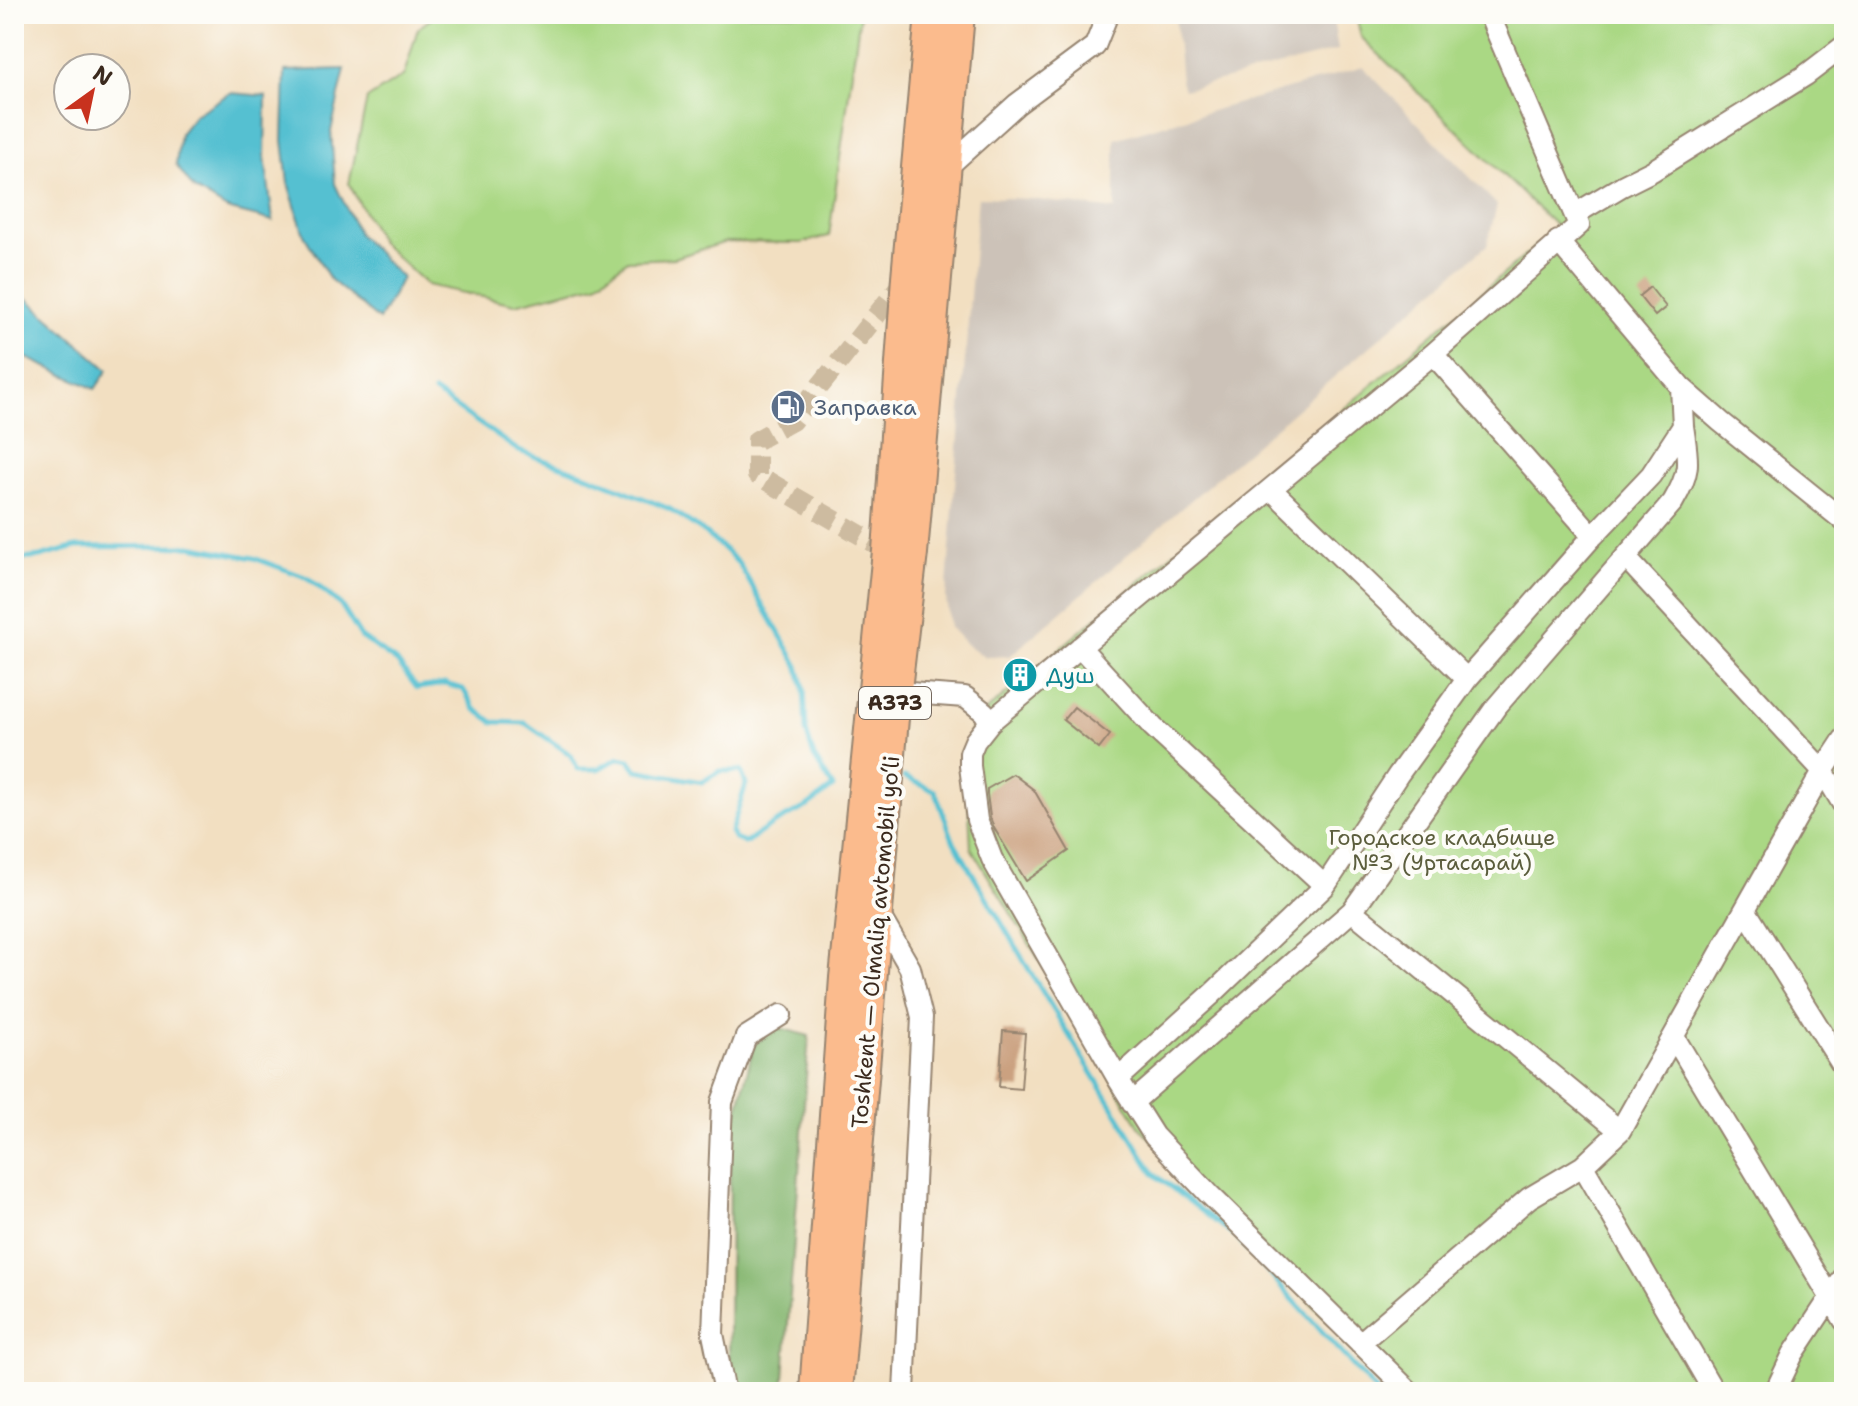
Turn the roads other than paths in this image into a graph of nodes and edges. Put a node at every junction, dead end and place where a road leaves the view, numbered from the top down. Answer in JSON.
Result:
{"nodes":[{"id":1,"x":931,"y":14,"type":"edge"},
{"id":2,"x":959,"y":14,"type":"edge"},
{"id":3,"x":1489,"y":14,"type":"edge"},
{"id":4,"x":1107,"y":16,"type":"dead end"},
{"id":5,"x":1844,"y":46,"type":"edge"},
{"id":6,"x":945,"y":169,"type":"junction"},
{"id":7,"x":1575,"y":214,"type":"junction"},
{"id":8,"x":1558,"y":241,"type":"junction"},
{"id":9,"x":1433,"y":354,"type":"junction"},
{"id":10,"x":1681,"y":387,"type":"junction"},
{"id":11,"x":1683,"y":426,"type":"junction"},
{"id":12,"x":1271,"y":489,"type":"junction"},
{"id":13,"x":1844,"y":521,"type":"edge"},
{"id":14,"x":1593,"y":536,"type":"junction"},
{"id":15,"x":1626,"y":558,"type":"junction"},
{"id":16,"x":1080,"y":647,"type":"junction"},
{"id":17,"x":1467,"y":679,"type":"junction"},
{"id":18,"x":896,"y":692,"type":"junction"},
{"id":19,"x":990,"y":722,"type":"junction"},
{"id":20,"x":1844,"y":739,"type":"edge"},
{"id":21,"x":1823,"y":771,"type":"junction"},
{"id":22,"x":1844,"y":806,"type":"edge"},
{"id":23,"x":1325,"y":886,"type":"junction"},
{"id":24,"x":877,"y":910,"type":"junction"},
{"id":25,"x":1352,"y":911,"type":"junction"},
{"id":26,"x":1746,"y":911,"type":"junction"},
{"id":27,"x":781,"y":1015,"type":"dead end"},
{"id":28,"x":1674,"y":1037,"type":"junction"},
{"id":29,"x":1844,"y":1068,"type":"edge"},
{"id":30,"x":1118,"y":1079,"type":"junction"},
{"id":31,"x":1132,"y":1103,"type":"junction"},
{"id":32,"x":1620,"y":1131,"type":"junction"},
{"id":33,"x":1583,"y":1166,"type":"junction"},
{"id":34,"x":1844,"y":1277,"type":"edge"},
{"id":35,"x":1830,"y":1297,"type":"junction"},
{"id":36,"x":1844,"y":1320,"type":"edge"},
{"id":37,"x":1360,"y":1343,"type":"junction"},
{"id":38,"x":725,"y":1392,"type":"edge"},
{"id":39,"x":815,"y":1392,"type":"edge"},
{"id":40,"x":837,"y":1392,"type":"edge"},
{"id":41,"x":904,"y":1392,"type":"edge"},
{"id":42,"x":1410,"y":1392,"type":"edge"},
{"id":43,"x":1714,"y":1392,"type":"edge"},
{"id":44,"x":1775,"y":1392,"type":"edge"}],
"edges":[{"from":1,"to":39,"type":"highway","name":"Toshkent — Olmaliq avtomobil yo‘li","number":"A373"},
{"from":2,"to":6,"type":"highway","name":"Toshkent — Olmaliq avtomobil yo‘li","number":"A373"},
{"from":3,"to":7,"type":"lane"},
{"from":4,"to":6,"type":"lane"},
{"from":5,"to":7,"type":"lane"},
{"from":6,"to":18,"type":"highway","name":"Toshkent — Olmaliq avtomobil yo‘li","number":"A373"},
{"from":7,"to":8,"type":"lane"},
{"from":8,"to":9,"type":"lane"},
{"from":8,"to":10,"type":"lane"},
{"from":9,"to":12,"type":"lane"},
{"from":9,"to":14,"type":"lane"},
{"from":10,"to":11,"type":"lane"},
{"from":10,"to":13,"type":"lane"},
{"from":11,"to":14,"type":"lane"},
{"from":11,"to":15,"type":"lane"},
{"from":12,"to":16,"type":"lane"},
{"from":12,"to":17,"type":"lane"},
{"from":14,"to":17,"type":"lane"},
{"from":15,"to":21,"type":"lane"},
{"from":15,"to":25,"type":"lane"},
{"from":16,"to":19,"type":"lane"},
{"from":16,"to":23,"type":"lane"},
{"from":17,"to":23,"type":"lane"},
{"from":18,"to":19,"type":"lane"},
{"from":18,"to":24,"type":"highway","name":"Toshkent — Olmaliq avtomobil yo‘li","number":"A373"},
{"from":19,"to":30,"type":"lane"},
{"from":20,"to":21,"type":"lane"},
{"from":21,"to":22,"type":"lane"},
{"from":21,"to":26,"type":"lane"},
{"from":23,"to":30,"type":"lane"},
{"from":24,"to":40,"type":"highway","name":"Toshkent — Olmaliq avtomobil yo‘li","number":"A373"},
{"from":24,"to":41,"type":"lane"},
{"from":25,"to":31,"type":"lane"},
{"from":25,"to":32,"type":"lane"},
{"from":26,"to":28,"type":"lane"},
{"from":26,"to":29,"type":"lane"},
{"from":27,"to":38,"type":"lane"},
{"from":28,"to":32,"type":"lane"},
{"from":28,"to":35,"type":"lane"},
{"from":30,"to":31,"type":"lane"},
{"from":31,"to":37,"type":"lane"},
{"from":32,"to":33,"type":"lane"},
{"from":33,"to":37,"type":"lane"},
{"from":33,"to":43,"type":"lane"},
{"from":34,"to":35,"type":"lane"},
{"from":35,"to":36,"type":"lane"},
{"from":35,"to":44,"type":"lane"},
{"from":37,"to":42,"type":"lane"}]}
